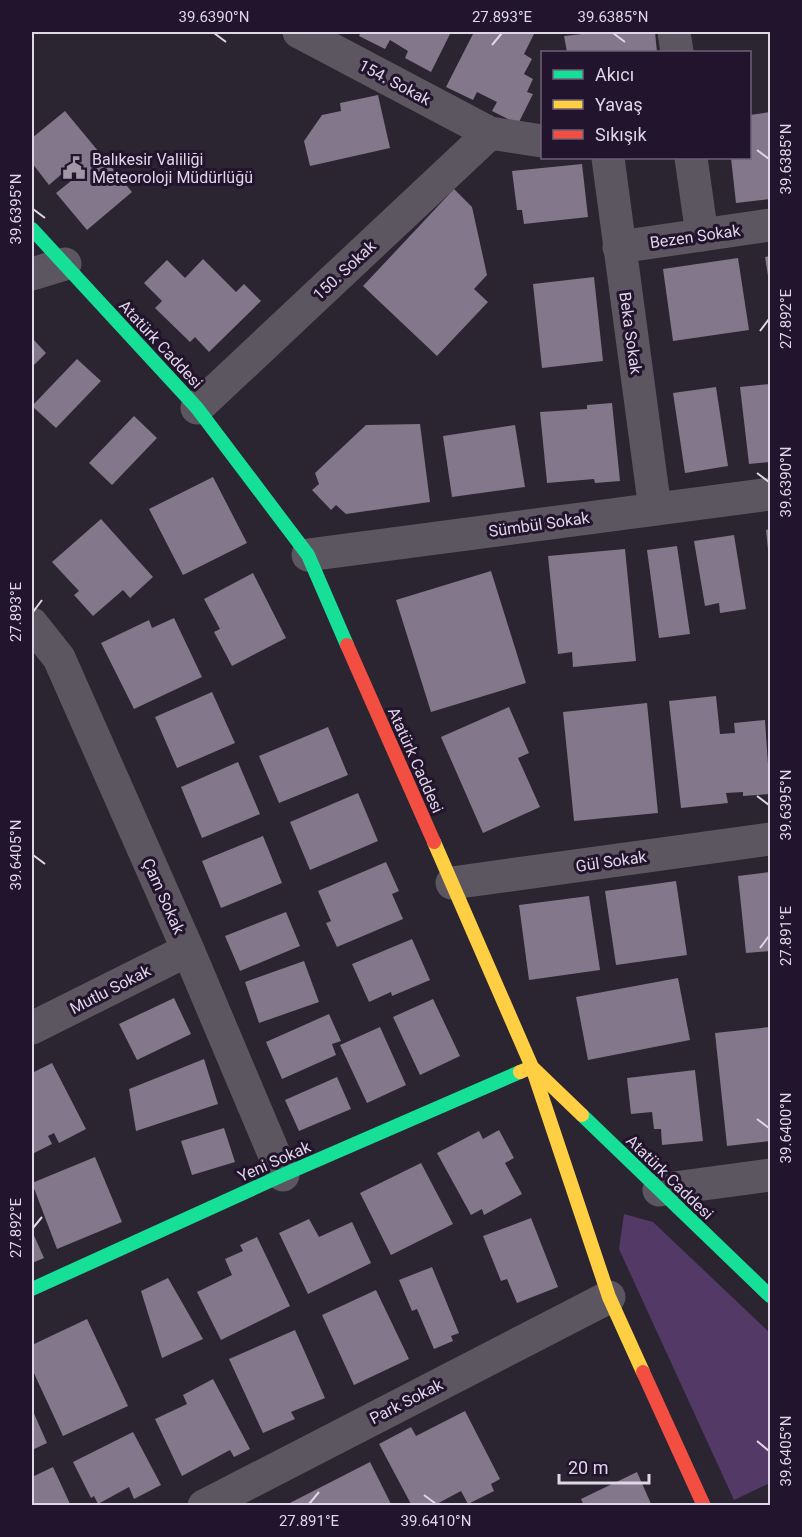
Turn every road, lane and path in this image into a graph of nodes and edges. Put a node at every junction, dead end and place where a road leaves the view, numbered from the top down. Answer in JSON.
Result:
{"nodes":[{"id":1,"x":299,"y":32,"type":"edge"},
{"id":2,"x":674,"y":32,"type":"edge"},
{"id":3,"x":677,"y":51,"type":"edge"},
{"id":4,"x":490,"y":133,"type":"junction"},
{"id":5,"x":541,"y":141,"type":"edge"},
{"id":6,"x":608,"y":159,"type":"edge"},
{"id":7,"x":691,"y":159,"type":"edge"},
{"id":8,"x":771,"y":225,"type":"edge"},
{"id":9,"x":32,"y":229,"type":"edge"},
{"id":10,"x":702,"y":235,"type":"junction"},
{"id":11,"x":619,"y":247,"type":"junction"},
{"id":12,"x":65,"y":264,"type":"junction"},
{"id":13,"x":32,"y":274,"type":"edge"},
{"id":14,"x":197,"y":408,"type":"junction"},
{"id":15,"x":771,"y":494,"type":"edge"},
{"id":16,"x":656,"y":509,"type":"junction"},
{"id":17,"x":308,"y":555,"type":"junction"},
{"id":18,"x":32,"y":624,"type":"edge"},
{"id":19,"x":771,"y":839,"type":"edge"},
{"id":20,"x":452,"y":883,"type":"junction"},
{"id":21,"x":188,"y":950,"type":"junction"},
{"id":22,"x":32,"y":1028,"type":"edge"},
{"id":23,"x":532,"y":1067,"type":"junction"},
{"id":24,"x":283,"y":1175,"type":"junction"},
{"id":25,"x":771,"y":1175,"type":"edge"},
{"id":26,"x":659,"y":1190,"type":"junction"},
{"id":27,"x":32,"y":1289,"type":"edge"},
{"id":28,"x":771,"y":1296,"type":"edge"},
{"id":29,"x":609,"y":1297,"type":"junction"},
{"id":30,"x":204,"y":1506,"type":"edge"},
{"id":31,"x":705,"y":1506,"type":"edge"}],
"edges":[{"from":1,"to":4,"type":"street","name":"154. Sokak"},
{"from":2,"to":3,"type":"street"},
{"from":4,"to":5,"type":"street","name":"154. Sokak"},
{"from":4,"to":14,"type":"street","name":"150. Sokak"},
{"from":6,"to":11,"type":"street","name":"Beka Sokak"},
{"from":7,"to":10,"type":"street"},
{"from":8,"to":10,"type":"street","name":"Bezen Sokak"},
{"from":9,"to":12,"type":"main road","name":"Atatürk Caddesi"},
{"from":10,"to":11,"type":"street","name":"Bezen Sokak"},
{"from":11,"to":16,"type":"street","name":"Beka Sokak"},
{"from":12,"to":13,"type":"street"},
{"from":12,"to":14,"type":"main road","name":"Atatürk Caddesi"},
{"from":14,"to":17,"type":"main road","name":"Atatürk Caddesi"},
{"from":15,"to":16,"type":"street","name":"Sümbül Sokak"},
{"from":16,"to":17,"type":"street","name":"Sümbül Sokak"},
{"from":17,"to":20,"type":"main road","name":"Atatürk Caddesi"},
{"from":18,"to":21,"type":"street","name":"Çam Sokak"},
{"from":19,"to":20,"type":"street","name":"Gül Sokak"},
{"from":20,"to":23,"type":"main road","name":"Atatürk Caddesi"},
{"from":21,"to":22,"type":"street","name":"Mutlu Sokak"},
{"from":21,"to":24,"type":"street","name":"Çam Sokak"},
{"from":23,"to":24,"type":"main road","name":"Yeni Sokak"},
{"from":23,"to":26,"type":"main road","name":"Atatürk Caddesi"},
{"from":23,"to":29,"type":"main road"},
{"from":24,"to":27,"type":"main road","name":"Yeni Sokak"},
{"from":25,"to":26,"type":"street"},
{"from":26,"to":28,"type":"main road","name":"Atatürk Caddesi"},
{"from":29,"to":30,"type":"street","name":"Park Sokak"},
{"from":29,"to":31,"type":"main road"}]}
